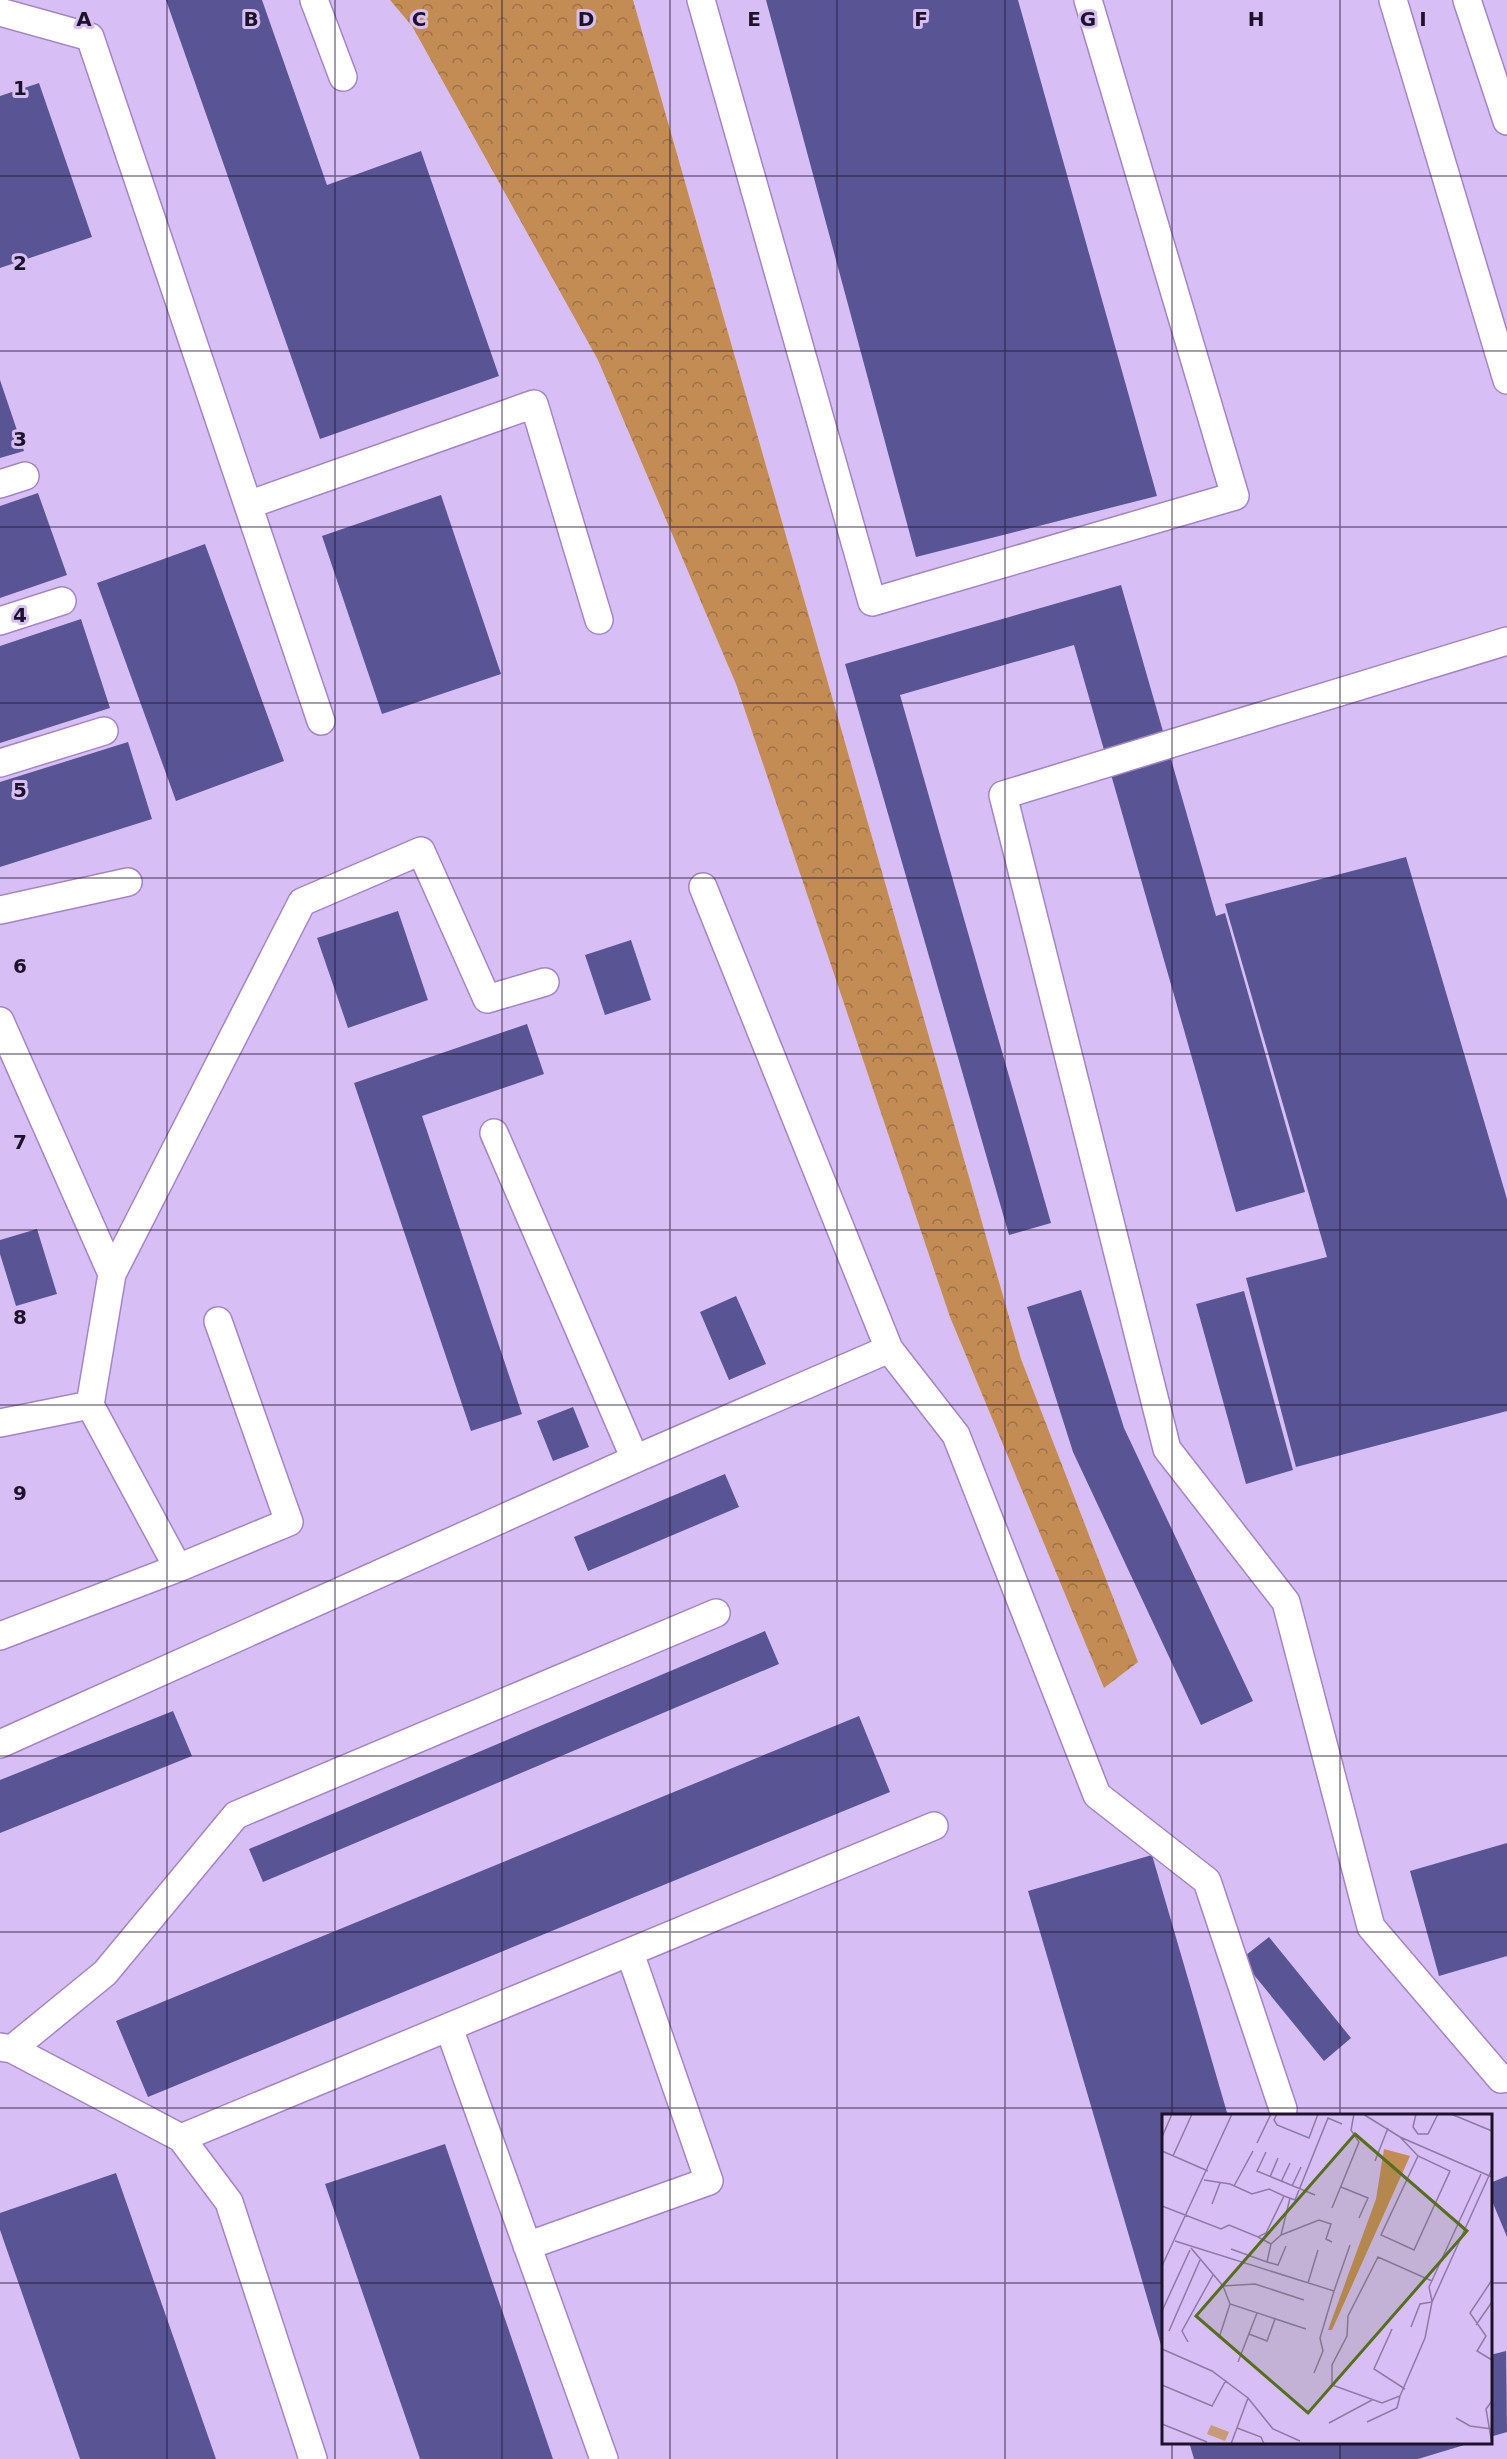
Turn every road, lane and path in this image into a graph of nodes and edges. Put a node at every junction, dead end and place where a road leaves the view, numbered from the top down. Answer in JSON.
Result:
{"nodes":[{"id":1,"x":314,"y":0,"type":"edge"},
{"id":2,"x":701,"y":0,"type":"edge"},
{"id":3,"x":1088,"y":0,"type":"edge"},
{"id":4,"x":1393,"y":0,"type":"edge"},
{"id":5,"x":1467,"y":0,"type":"edge"},
{"id":6,"x":0,"y":12,"type":"edge"},
{"id":7,"x":343,"y":77,"type":"dead end"},
{"id":8,"x":1507,"y":121,"type":"edge"},
{"id":9,"x":1507,"y":380,"type":"edge"},
{"id":10,"x":248,"y":505,"type":"junction"},
{"id":11,"x":62,"y":601,"type":"dead end"},
{"id":12,"x":599,"y":620,"type":"dead end"},
{"id":13,"x":0,"y":621,"type":"edge"},
{"id":14,"x":1507,"y":641,"type":"edge"},
{"id":15,"x":321,"y":721,"type":"dead end"},
{"id":16,"x":104,"y":731,"type":"dead end"},
{"id":17,"x":0,"y":763,"type":"edge"},
{"id":18,"x":128,"y":882,"type":"dead end"},
{"id":19,"x":702,"y":888,"type":"dead end"},
{"id":20,"x":0,"y":910,"type":"edge"},
{"id":21,"x":545,"y":982,"type":"dead end"},
{"id":22,"x":0,"y":1021,"type":"edge"},
{"id":23,"x":494,"y":1133,"type":"dead end"},
{"id":24,"x":112,"y":1274,"type":"junction"},
{"id":25,"x":218,"y":1321,"type":"dead end"},
{"id":26,"x":889,"y":1349,"type":"junction"},
{"id":27,"x":90,"y":1405,"type":"junction"},
{"id":28,"x":0,"y":1424,"type":"edge"},
{"id":29,"x":635,"y":1459,"type":"junction"},
{"id":30,"x":178,"y":1568,"type":"junction"},
{"id":31,"x":716,"y":1613,"type":"dead end"},
{"id":32,"x":0,"y":1636,"type":"edge"},
{"id":33,"x":0,"y":1744,"type":"edge"},
{"id":34,"x":934,"y":1826,"type":"dead end"},
{"id":35,"x":630,"y":1953,"type":"junction"},
{"id":36,"x":448,"y":2028,"type":"junction"},
{"id":37,"x":6,"y":2048,"type":"edge"},
{"id":38,"x":1507,"y":2078,"type":"edge"},
{"id":39,"x":1283,"y":2109,"type":"dead end"},
{"id":40,"x":181,"y":2138,"type":"junction"},
{"id":41,"x":527,"y":2246,"type":"junction"},
{"id":42,"x":313,"y":2459,"type":"edge"},
{"id":43,"x":604,"y":2459,"type":"edge"}],
"edges":[{"from":1,"to":7,"type":"lane"},
{"from":2,"to":3,"type":"lane"},
{"from":4,"to":9,"type":"lane"},
{"from":5,"to":8,"type":"lane"},
{"from":6,"to":10,"type":"lane"},
{"from":10,"to":12,"type":"lane"},
{"from":10,"to":15,"type":"lane"},
{"from":11,"to":13,"type":"lane"},
{"from":14,"to":38,"type":"lane"},
{"from":16,"to":17,"type":"lane"},
{"from":18,"to":20,"type":"lane"},
{"from":19,"to":26,"type":"lane"},
{"from":21,"to":24,"type":"lane"},
{"from":22,"to":24,"type":"lane"},
{"from":23,"to":29,"type":"lane"},
{"from":24,"to":27,"type":"lane"},
{"from":25,"to":30,"type":"lane"},
{"from":26,"to":29,"type":"lane"},
{"from":26,"to":39,"type":"lane"},
{"from":27,"to":28,"type":"lane"},
{"from":27,"to":30,"type":"lane"},
{"from":29,"to":33,"type":"lane"},
{"from":30,"to":32,"type":"lane"},
{"from":31,"to":37,"type":"lane"},
{"from":34,"to":35,"type":"lane"},
{"from":35,"to":36,"type":"lane"},
{"from":35,"to":41,"type":"lane"},
{"from":36,"to":40,"type":"lane"},
{"from":36,"to":41,"type":"lane"},
{"from":37,"to":40,"type":"lane"},
{"from":40,"to":42,"type":"lane"},
{"from":41,"to":43,"type":"lane"}]}
